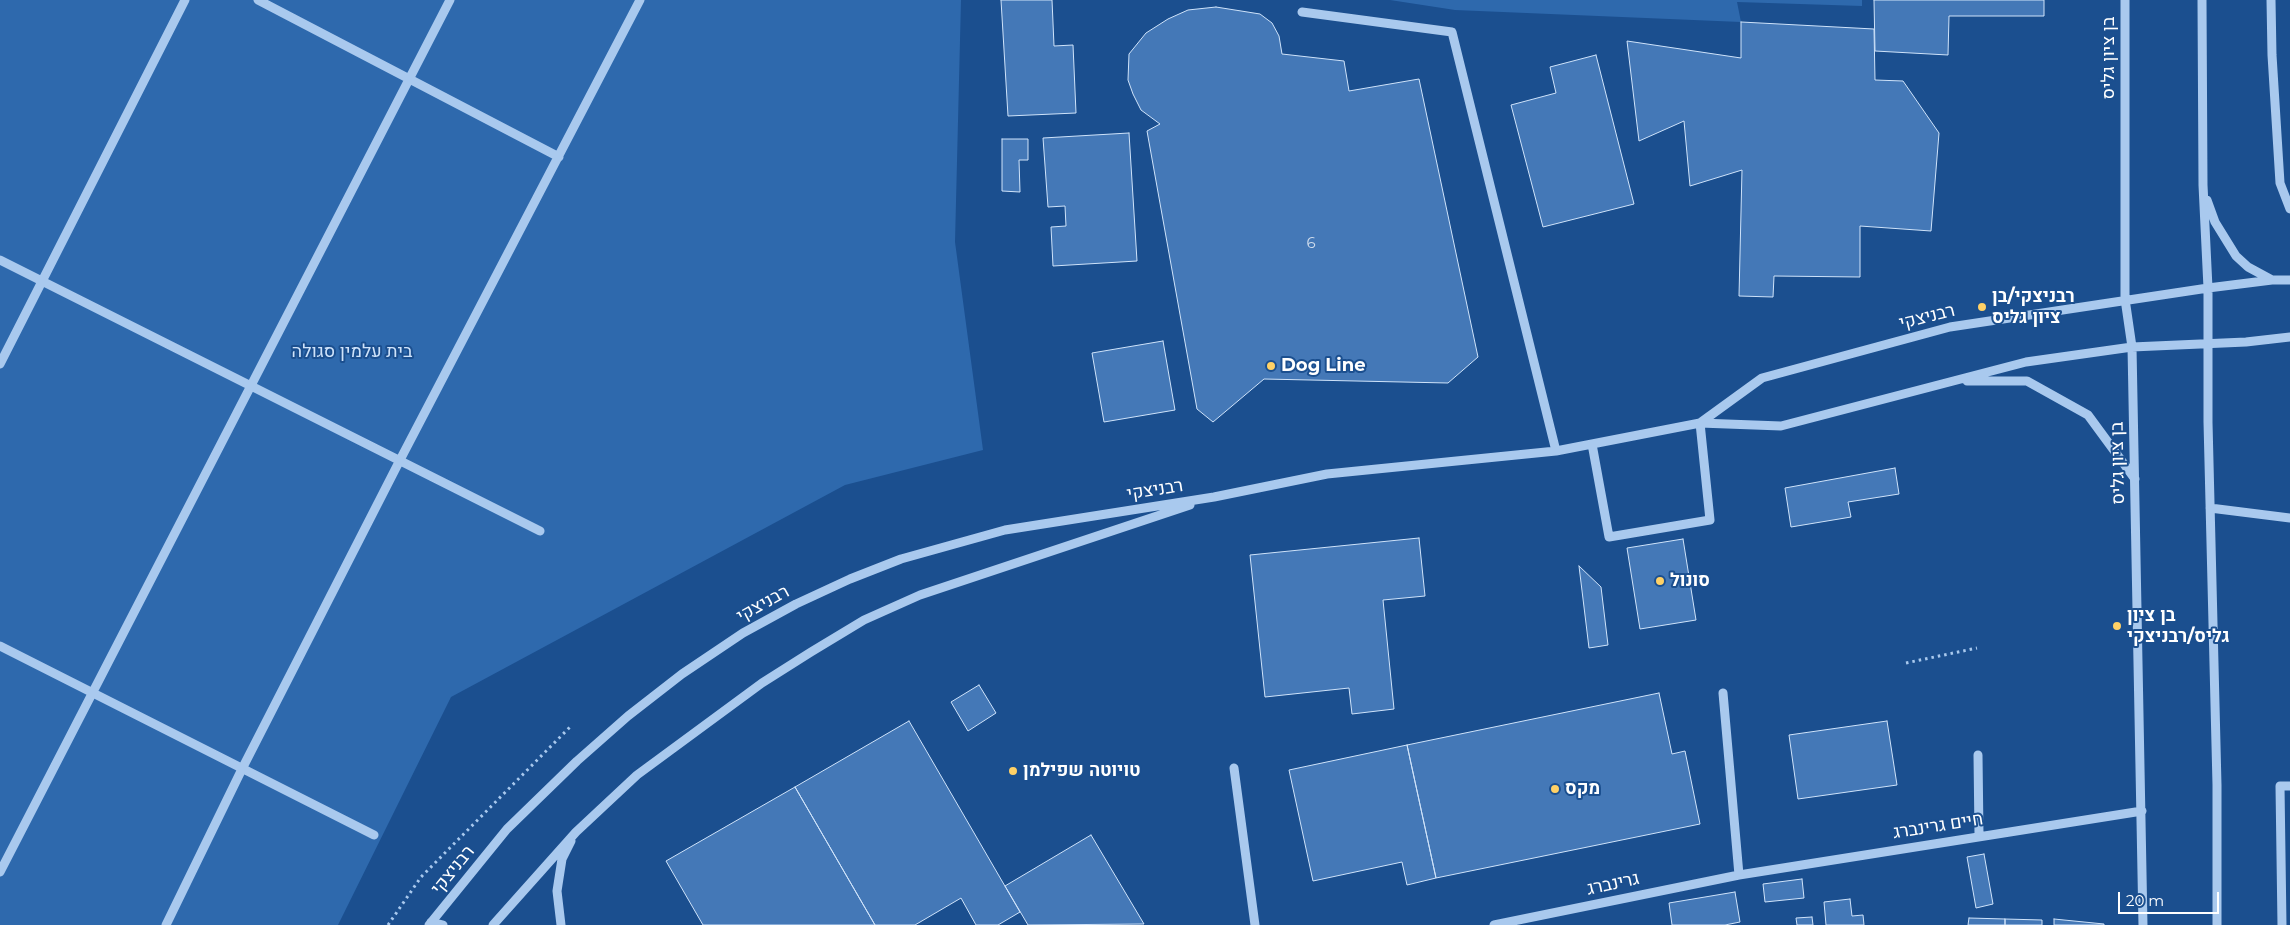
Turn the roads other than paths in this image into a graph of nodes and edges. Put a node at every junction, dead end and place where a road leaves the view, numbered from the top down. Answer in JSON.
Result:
{"nodes":[{"id":1,"x":185,"y":0,"type":"edge"},
{"id":2,"x":258,"y":0,"type":"edge"},
{"id":3,"x":450,"y":0,"type":"edge"},
{"id":4,"x":640,"y":0,"type":"edge"},
{"id":5,"x":2125,"y":0,"type":"edge"},
{"id":6,"x":2202,"y":0,"type":"edge"},
{"id":7,"x":2271,"y":0,"type":"edge"},
{"id":8,"x":1302,"y":12,"type":"dead end"},
{"id":9,"x":410,"y":79,"type":"junction"},
{"id":10,"x":559,"y":156,"type":"junction"},
{"id":11,"x":2202,"y":185,"type":"junction"},
{"id":12,"x":2290,"y":209,"type":"edge"},
{"id":13,"x":0,"y":260,"type":"edge"},
{"id":14,"x":2272,"y":280,"type":"junction"},
{"id":15,"x":2290,"y":280,"type":"edge"},
{"id":16,"x":42,"y":281,"type":"junction"},
{"id":17,"x":2208,"y":288,"type":"junction"},
{"id":18,"x":2125,"y":299,"type":"junction"},
{"id":19,"x":2290,"y":337,"type":"edge"},
{"id":20,"x":2208,"y":342,"type":"junction"},
{"id":21,"x":2132,"y":347,"type":"junction"},
{"id":22,"x":0,"y":364,"type":"edge"},
{"id":23,"x":1954,"y":381,"type":"junction"},
{"id":24,"x":252,"y":386,"type":"junction"},
{"id":25,"x":1700,"y":423,"type":"junction"},
{"id":26,"x":1592,"y":444,"type":"junction"},
{"id":27,"x":1556,"y":451,"type":"junction"},
{"id":28,"x":400,"y":460,"type":"junction"},
{"id":29,"x":2135,"y":479,"type":"junction"},
{"id":30,"x":1214,"y":497,"type":"junction"},
{"id":31,"x":2210,"y":508,"type":"junction"},
{"id":32,"x":2290,"y":518,"type":"edge"},
{"id":33,"x":540,"y":531,"type":"dead end"},
{"id":34,"x":0,"y":646,"type":"edge"},
{"id":35,"x":1723,"y":693,"type":"dead end"},
{"id":36,"x":94,"y":694,"type":"junction"},
{"id":37,"x":1978,"y":755,"type":"dead end"},
{"id":38,"x":1234,"y":768,"type":"dead end"},
{"id":39,"x":242,"y":769,"type":"junction"},
{"id":40,"x":2290,"y":786,"type":"edge"},
{"id":41,"x":2142,"y":811,"type":"junction"},
{"id":42,"x":576,"y":832,"type":"junction"},
{"id":43,"x":1979,"y":835,"type":"junction"},
{"id":44,"x":374,"y":836,"type":"dead end"},
{"id":45,"x":0,"y":872,"type":"edge"},
{"id":46,"x":1739,"y":875,"type":"junction"},
{"id":47,"x":431,"y":924,"type":"edge"},
{"id":48,"x":166,"y":925,"type":"edge"},
{"id":49,"x":443,"y":925,"type":"edge"},
{"id":50,"x":493,"y":925,"type":"edge"},
{"id":51,"x":561,"y":925,"type":"edge"},
{"id":52,"x":1255,"y":925,"type":"edge"},
{"id":53,"x":1494,"y":925,"type":"edge"},
{"id":54,"x":2143,"y":925,"type":"edge"},
{"id":55,"x":2217,"y":925,"type":"edge"},
{"id":56,"x":2282,"y":925,"type":"edge"}],
"edges":[{"from":1,"to":16,"type":"street"},
{"from":2,"to":9,"type":"street"},
{"from":3,"to":9,"type":"street"},
{"from":4,"to":10,"type":"street"},
{"from":5,"to":18,"type":"street","name":"בן ציון גליס"},
{"from":6,"to":11,"type":"street"},
{"from":7,"to":12,"type":"street"},
{"from":8,"to":27,"type":"street"},
{"from":9,"to":10,"type":"street"},
{"from":9,"to":24,"type":"street"},
{"from":10,"to":28,"type":"street"},
{"from":11,"to":14,"type":"street"},
{"from":11,"to":17,"type":"street"},
{"from":13,"to":16,"type":"street"},
{"from":14,"to":15,"type":"street","name":"רבניצקי"},
{"from":14,"to":17,"type":"street","name":"רבניצקי"},
{"from":16,"to":22,"type":"street"},
{"from":16,"to":24,"type":"street"},
{"from":17,"to":18,"type":"street","name":"רבניצקי"},
{"from":17,"to":20,"type":"street"},
{"from":18,"to":21,"type":"street","name":"בן ציון גליס"},
{"from":18,"to":25,"type":"street","name":"רבניצקי"},
{"from":19,"to":20,"type":"street","name":"רבניצקי"},
{"from":20,"to":21,"type":"street","name":"רבניצקי"},
{"from":20,"to":31,"type":"street"},
{"from":21,"to":23,"type":"street","name":"רבניצקי"},
{"from":21,"to":29,"type":"street","name":"בן ציון גליס"},
{"from":23,"to":25,"type":"street","name":"רבניצקי"},
{"from":23,"to":29,"type":"street"},
{"from":24,"to":28,"type":"street"},
{"from":24,"to":36,"type":"street"},
{"from":25,"to":26,"type":"street","name":"רבניצקי"},
{"from":25,"to":26,"type":"street"},
{"from":26,"to":27,"type":"street","name":"רבניצקי"},
{"from":27,"to":30,"type":"street","name":"רבניצקי"},
{"from":28,"to":33,"type":"street"},
{"from":28,"to":39,"type":"street"},
{"from":29,"to":41,"type":"street","name":"בן ציון גליס"},
{"from":30,"to":42,"type":"street","name":"רבניצקי"},
{"from":30,"to":47,"type":"street","name":"רבניצקי"},
{"from":31,"to":32,"type":"street"},
{"from":31,"to":55,"type":"street"},
{"from":34,"to":36,"type":"street"},
{"from":35,"to":46,"type":"street"},
{"from":36,"to":39,"type":"street"},
{"from":36,"to":45,"type":"street"},
{"from":37,"to":43,"type":"street"},
{"from":38,"to":52,"type":"street"},
{"from":39,"to":44,"type":"street"},
{"from":39,"to":48,"type":"street"},
{"from":40,"to":56,"type":"street"},
{"from":41,"to":43,"type":"street","name":"חיים גרינברג"},
{"from":41,"to":54,"type":"street","name":"בן ציון גליס"},
{"from":42,"to":50,"type":"street","name":"רבניצקי"},
{"from":42,"to":51,"type":"street"},
{"from":43,"to":46,"type":"street","name":"חיים גרינברג"},
{"from":46,"to":53,"type":"street","name":"גרינברג"},
{"from":47,"to":49,"type":"street"}]}
